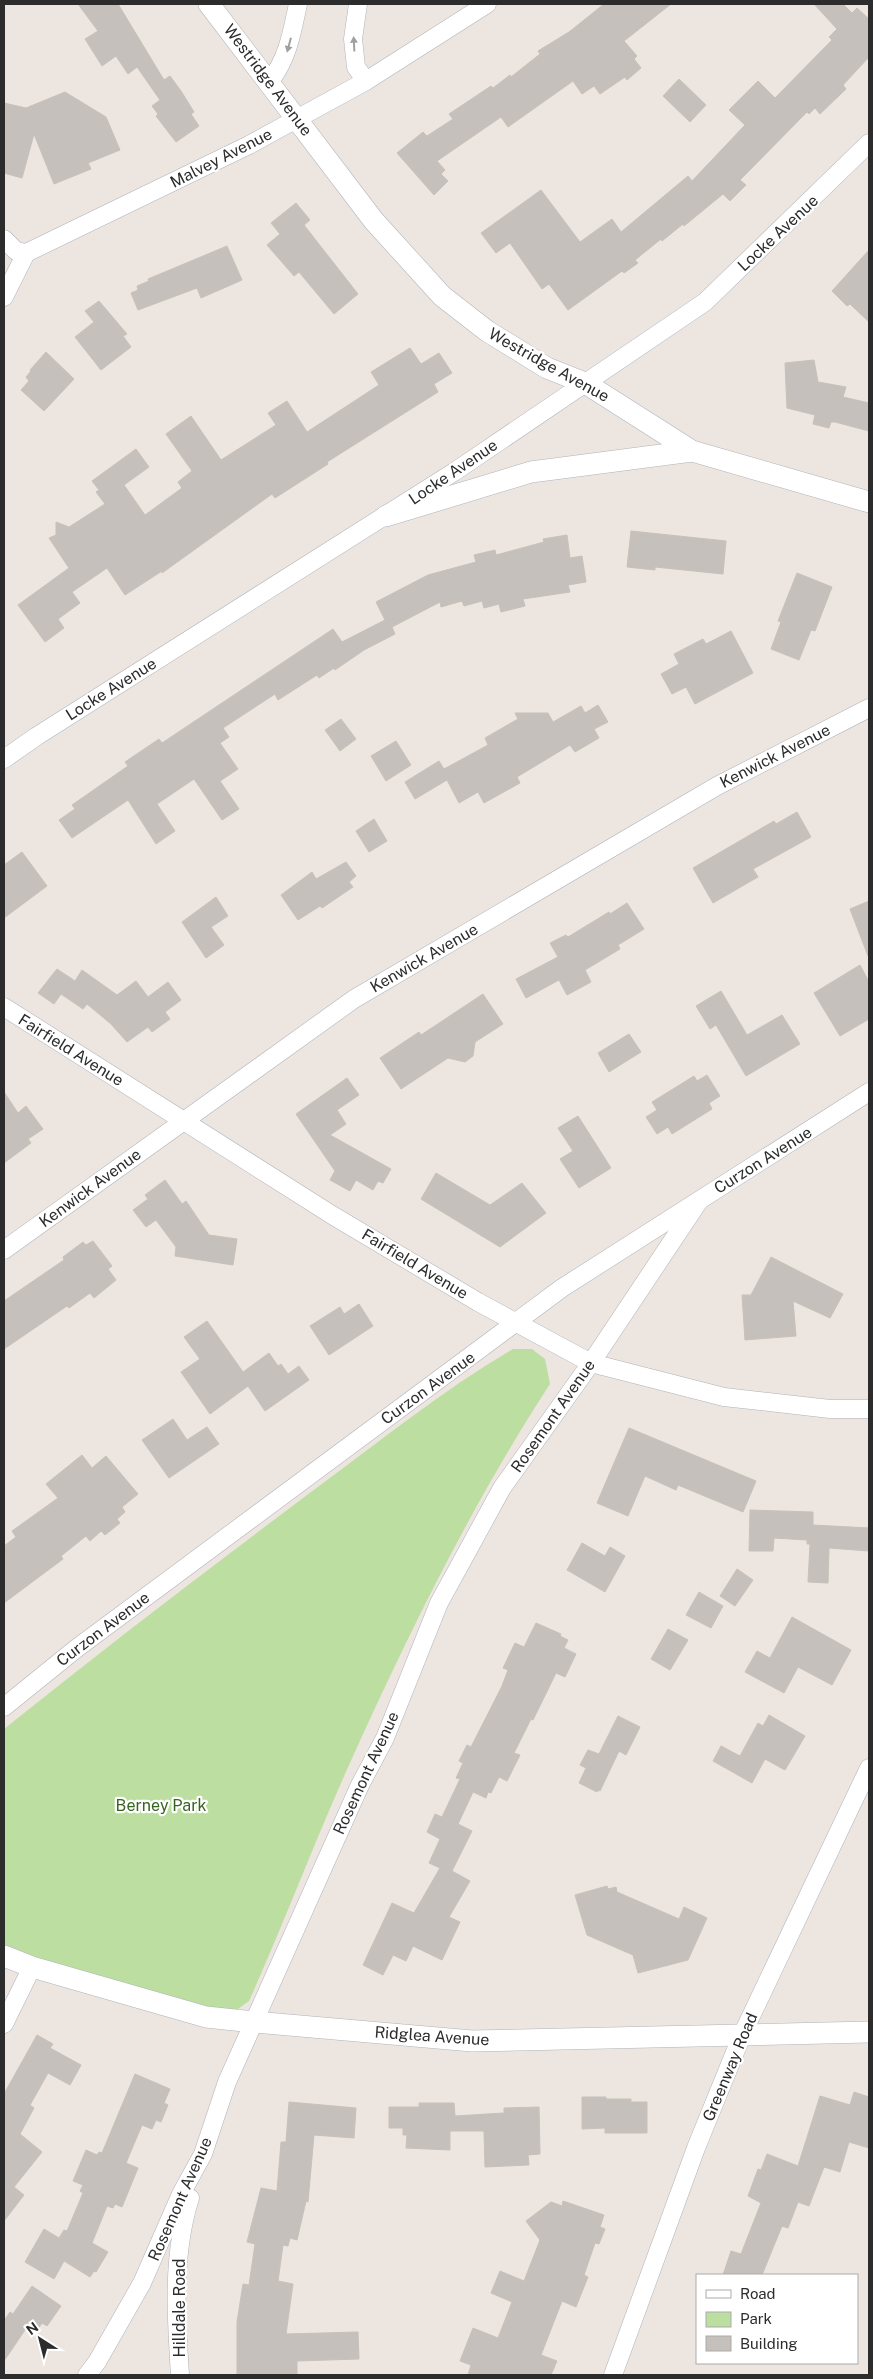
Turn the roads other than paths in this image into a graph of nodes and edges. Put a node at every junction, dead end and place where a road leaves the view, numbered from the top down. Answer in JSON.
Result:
{"nodes":[{"id":1,"x":210,"y":4,"type":"edge"},
{"id":2,"x":298,"y":4,"type":"edge"},
{"id":3,"x":358,"y":4,"type":"edge"},
{"id":4,"x":487,"y":4,"type":"edge"},
{"id":5,"x":366,"y":81,"type":"junction"},
{"id":6,"x":270,"y":82,"type":"junction"},
{"id":7,"x":298,"y":118,"type":"junction"},
{"id":8,"x":869,"y":143,"type":"edge"},
{"id":9,"x":4,"y":240,"type":"edge"},
{"id":10,"x":26,"y":253,"type":"junction"},
{"id":11,"x":4,"y":297,"type":"edge"},
{"id":12,"x":585,"y":383,"type":"junction"},
{"id":13,"x":692,"y":451,"type":"junction"},
{"id":14,"x":869,"y":502,"type":"edge"},
{"id":15,"x":386,"y":516,"type":"junction"},
{"id":16,"x":869,"y":708,"type":"edge"},
{"id":17,"x":4,"y":759,"type":"edge"},
{"id":18,"x":4,"y":1007,"type":"edge"},
{"id":19,"x":869,"y":1092,"type":"edge"},
{"id":20,"x":184,"y":1121,"type":"junction"},
{"id":21,"x":699,"y":1201,"type":"junction"},
{"id":22,"x":4,"y":1250,"type":"edge"},
{"id":23,"x":516,"y":1323,"type":"junction"},
{"id":24,"x":591,"y":1362,"type":"junction"},
{"id":25,"x":869,"y":1409,"type":"edge"},
{"id":26,"x":4,"y":1707,"type":"edge"},
{"id":27,"x":869,"y":1768,"type":"edge"},
{"id":28,"x":4,"y":1956,"type":"edge"},
{"id":29,"x":32,"y":1967,"type":"junction"},
{"id":30,"x":254,"y":2022,"type":"junction"},
{"id":31,"x":4,"y":2024,"type":"edge"},
{"id":32,"x":869,"y":2032,"type":"edge"},
{"id":33,"x":742,"y":2035,"type":"junction"},
{"id":34,"x":203,"y":2154,"type":"junction"},
{"id":35,"x":87,"y":2375,"type":"edge"},
{"id":36,"x":180,"y":2375,"type":"edge"},
{"id":37,"x":613,"y":2375,"type":"edge"}],
"edges":[{"from":1,"to":6,"type":"street","name":"Westridge Avenue"},
{"from":2,"to":6,"type":"street","one_way":true},
{"from":5,"to":3,"type":"street","one_way":true},
{"from":4,"to":5,"type":"street","name":"Malvey Avenue"},
{"from":5,"to":7,"type":"street","name":"Malvey Avenue"},
{"from":6,"to":7,"type":"street","name":"Westridge Avenue"},
{"from":7,"to":10,"type":"street","name":"Malvey Avenue"},
{"from":7,"to":12,"type":"street","name":"Westridge Avenue"},
{"from":8,"to":12,"type":"street","name":"Locke Avenue"},
{"from":9,"to":10,"type":"street"},
{"from":10,"to":11,"type":"street"},
{"from":12,"to":13,"type":"street","name":"Westridge Avenue"},
{"from":12,"to":15,"type":"street","name":"Locke Avenue"},
{"from":13,"to":14,"type":"street","name":"Westridge Avenue"},
{"from":13,"to":15,"type":"street"},
{"from":15,"to":17,"type":"street","name":"Locke Avenue"},
{"from":16,"to":20,"type":"street","name":"Kenwick Avenue"},
{"from":18,"to":20,"type":"street","name":"Fairfield Avenue"},
{"from":19,"to":21,"type":"street","name":"Curzon Avenue"},
{"from":20,"to":22,"type":"street","name":"Kenwick Avenue"},
{"from":20,"to":23,"type":"street","name":"Fairfield Avenue"},
{"from":21,"to":23,"type":"street","name":"Curzon Avenue"},
{"from":21,"to":24,"type":"street","name":"Rosemont Avenue"},
{"from":23,"to":24,"type":"street","name":"Fairfield Avenue"},
{"from":23,"to":26,"type":"street","name":"Curzon Avenue"},
{"from":24,"to":25,"type":"street","name":"Fairfield Avenue"},
{"from":24,"to":30,"type":"street","name":"Rosemont Avenue"},
{"from":27,"to":33,"type":"street","name":"Greenway Road"},
{"from":28,"to":29,"type":"street","name":"Ridglea Avenue"},
{"from":29,"to":30,"type":"street","name":"Ridglea Avenue"},
{"from":29,"to":31,"type":"street"},
{"from":30,"to":33,"type":"street","name":"Ridglea Avenue"},
{"from":30,"to":34,"type":"street","name":"Rosemont Avenue"},
{"from":32,"to":33,"type":"street","name":"Ridglea Avenue"},
{"from":33,"to":37,"type":"street","name":"Greenway Road"},
{"from":34,"to":35,"type":"street","name":"Rosemont Avenue"},
{"from":34,"to":36,"type":"street","name":"Hilldale Road"}]}
